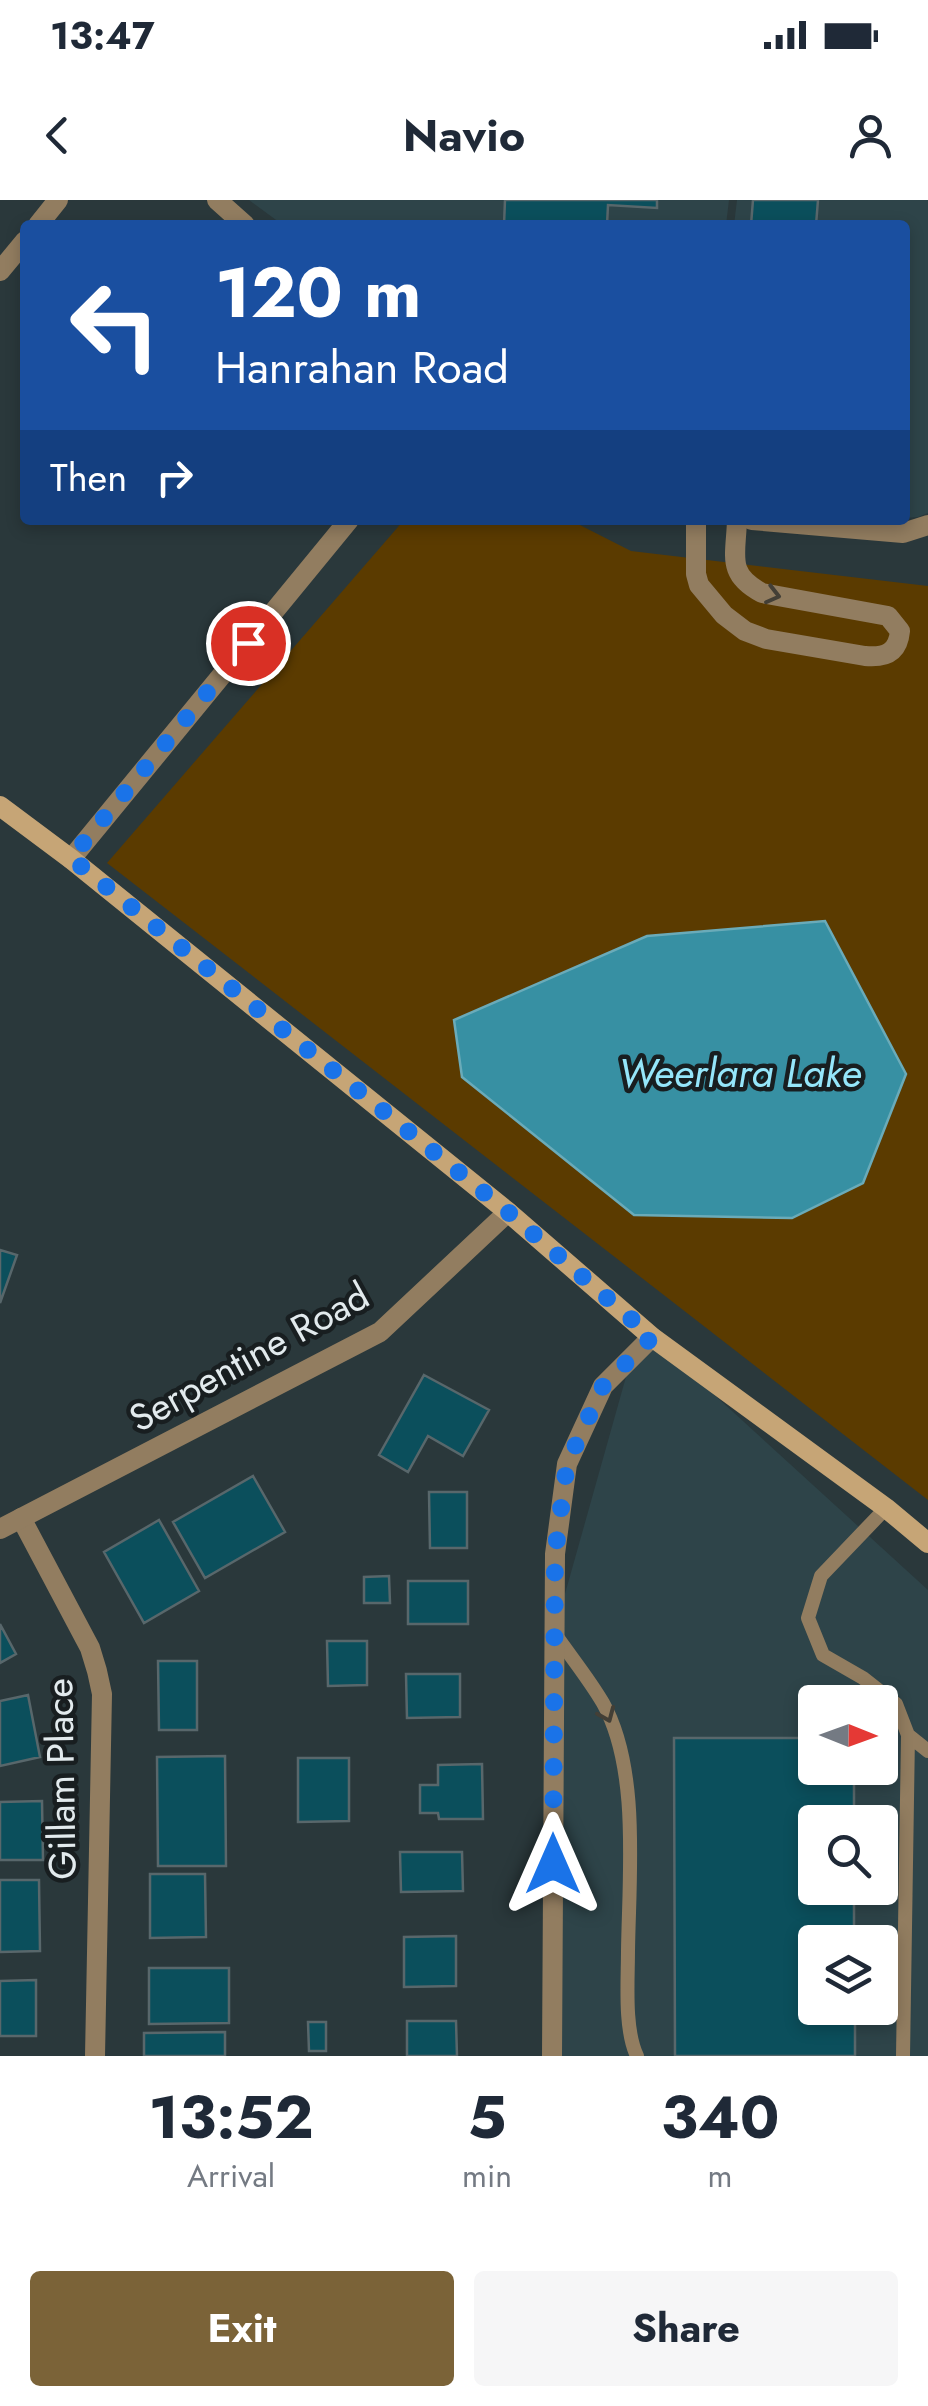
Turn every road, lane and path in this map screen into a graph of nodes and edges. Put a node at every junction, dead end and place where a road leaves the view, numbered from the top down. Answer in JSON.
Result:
{"nodes":[{"id":1,"x":58,"y":200,"type":"edge"},
{"id":2,"x":216,"y":200,"type":"edge"},
{"id":3,"x":42,"y":220,"type":"edge"},
{"id":4,"x":239,"y":220,"type":"edge"},
{"id":5,"x":20,"y":247,"type":"edge"},
{"id":6,"x":0,"y":271,"type":"edge"},
{"id":7,"x":928,"y":524,"type":"edge"},
{"id":8,"x":345,"y":525,"type":"edge"},
{"id":9,"x":696,"y":525,"type":"edge"},
{"id":10,"x":737,"y":525,"type":"edge"},
{"id":11,"x":806,"y":525,"type":"edge"},
{"id":12,"x":0,"y":806,"type":"edge"},
{"id":13,"x":71,"y":858,"type":"junction"},
{"id":14,"x":508,"y":1212,"type":"junction"},
{"id":15,"x":652,"y":1337,"type":"junction"},
{"id":16,"x":886,"y":1508,"type":"junction"},
{"id":17,"x":21,"y":1518,"type":"junction"},
{"id":18,"x":0,"y":1529,"type":"edge"},
{"id":19,"x":928,"y":1543,"type":"edge"},
{"id":20,"x":554,"y":1633,"type":"junction"},
{"id":21,"x":908,"y":1734,"type":"junction"},
{"id":22,"x":928,"y":1751,"type":"edge"},
{"id":23,"x":96,"y":2056,"type":"edge"},
{"id":24,"x":552,"y":2056,"type":"edge"},
{"id":25,"x":637,"y":2056,"type":"edge"},
{"id":26,"x":903,"y":2056,"type":"edge"}],
"edges":[{"from":1,"to":3,"type":"street"},
{"from":2,"to":4,"type":"street"},
{"from":5,"to":6,"type":"street"},
{"from":7,"to":11,"type":"street"},
{"from":8,"to":13,"type":"street"},
{"from":10,"to":9,"type":"street","one_way":true},
{"from":12,"to":13,"type":"main road"},
{"from":13,"to":14,"type":"main road"},
{"from":14,"to":15,"type":"main road"},
{"from":14,"to":17,"type":"street","name":"Serpentine Road"},
{"from":15,"to":16,"type":"main road"},
{"from":15,"to":20,"type":"street"},
{"from":16,"to":19,"type":"main road"},
{"from":16,"to":21,"type":"lane"},
{"from":17,"to":18,"type":"street","name":"Serpentine Road"},
{"from":17,"to":23,"type":"street","name":"Gillam Place"},
{"from":20,"to":24,"type":"street"},
{"from":20,"to":25,"type":"lane","one_way":true},
{"from":21,"to":22,"type":"lane"},
{"from":21,"to":26,"type":"lane"}]}
